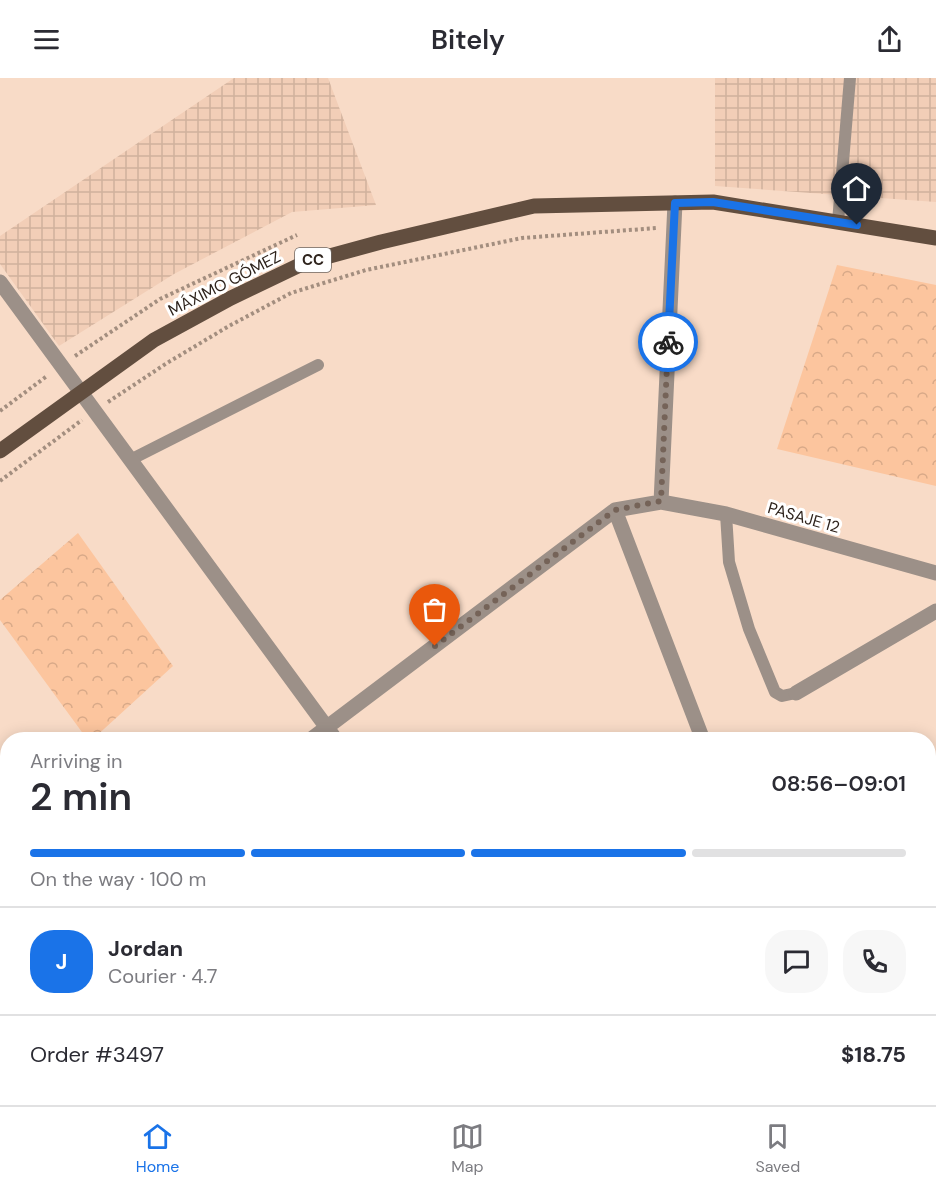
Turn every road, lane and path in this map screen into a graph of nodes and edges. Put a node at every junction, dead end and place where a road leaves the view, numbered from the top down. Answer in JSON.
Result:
{"nodes":[{"id":1,"x":850,"y":78,"type":"edge"},
{"id":2,"x":675,"y":203,"type":"junction"},
{"id":3,"x":838,"y":222,"type":"junction"},
{"id":4,"x":673,"y":227,"type":"junction"},
{"id":5,"x":297,"y":235,"type":"dead end"},
{"id":6,"x":936,"y":238,"type":"edge"},
{"id":7,"x":0,"y":282,"type":"edge"},
{"id":8,"x":61,"y":365,"type":"junction"},
{"id":9,"x":318,"y":365,"type":"dead end"},
{"id":10,"x":80,"y":392,"type":"junction"},
{"id":11,"x":0,"y":411,"type":"edge"},
{"id":12,"x":94,"y":411,"type":"junction"},
{"id":13,"x":0,"y":451,"type":"edge"},
{"id":14,"x":130,"y":460,"type":"junction"},
{"id":15,"x":0,"y":481,"type":"edge"},
{"id":16,"x":661,"y":501,"type":"junction"},
{"id":17,"x":615,"y":510,"type":"junction"},
{"id":18,"x":726,"y":514,"type":"junction"},
{"id":19,"x":936,"y":573,"type":"edge"},
{"id":20,"x":936,"y":611,"type":"edge"},
{"id":21,"x":796,"y":693,"type":"joint"},
{"id":22,"x":330,"y":732,"type":"edge"},
{"id":23,"x":332,"y":732,"type":"edge"},
{"id":24,"x":700,"y":732,"type":"edge"}],
"edges":[{"from":1,"to":3,"type":"lane"},
{"from":2,"to":3,"type":"main road","number":"CC"},
{"from":2,"to":4,"type":"street"},
{"from":2,"to":10,"type":"main road","name":"MÁXIMO GÓMEZ","number":"CC"},
{"from":3,"to":6,"type":"main road","number":"CC"},
{"from":4,"to":12,"type":"path"},
{"from":4,"to":16,"type":"street"},
{"from":5,"to":8,"type":"path"},
{"from":7,"to":8,"type":"street"},
{"from":8,"to":10,"type":"street"},
{"from":8,"to":11,"type":"path"},
{"from":9,"to":14,"type":"lane"},
{"from":10,"to":12,"type":"street"},
{"from":10,"to":13,"type":"main road","name":"MÁXIMO GÓMEZ","number":"CC"},
{"from":12,"to":14,"type":"street"},
{"from":12,"to":15,"type":"path"},
{"from":14,"to":22,"type":"street"},
{"from":16,"to":17,"type":"street"},
{"from":16,"to":18,"type":"street","name":"PASAJE 12"},
{"from":17,"to":23,"type":"street"},
{"from":17,"to":24,"type":"street"},
{"from":18,"to":19,"type":"street","name":"PASAJE 12"},
{"from":18,"to":21,"type":"lane"},
{"from":20,"to":21,"type":"street"}]}
